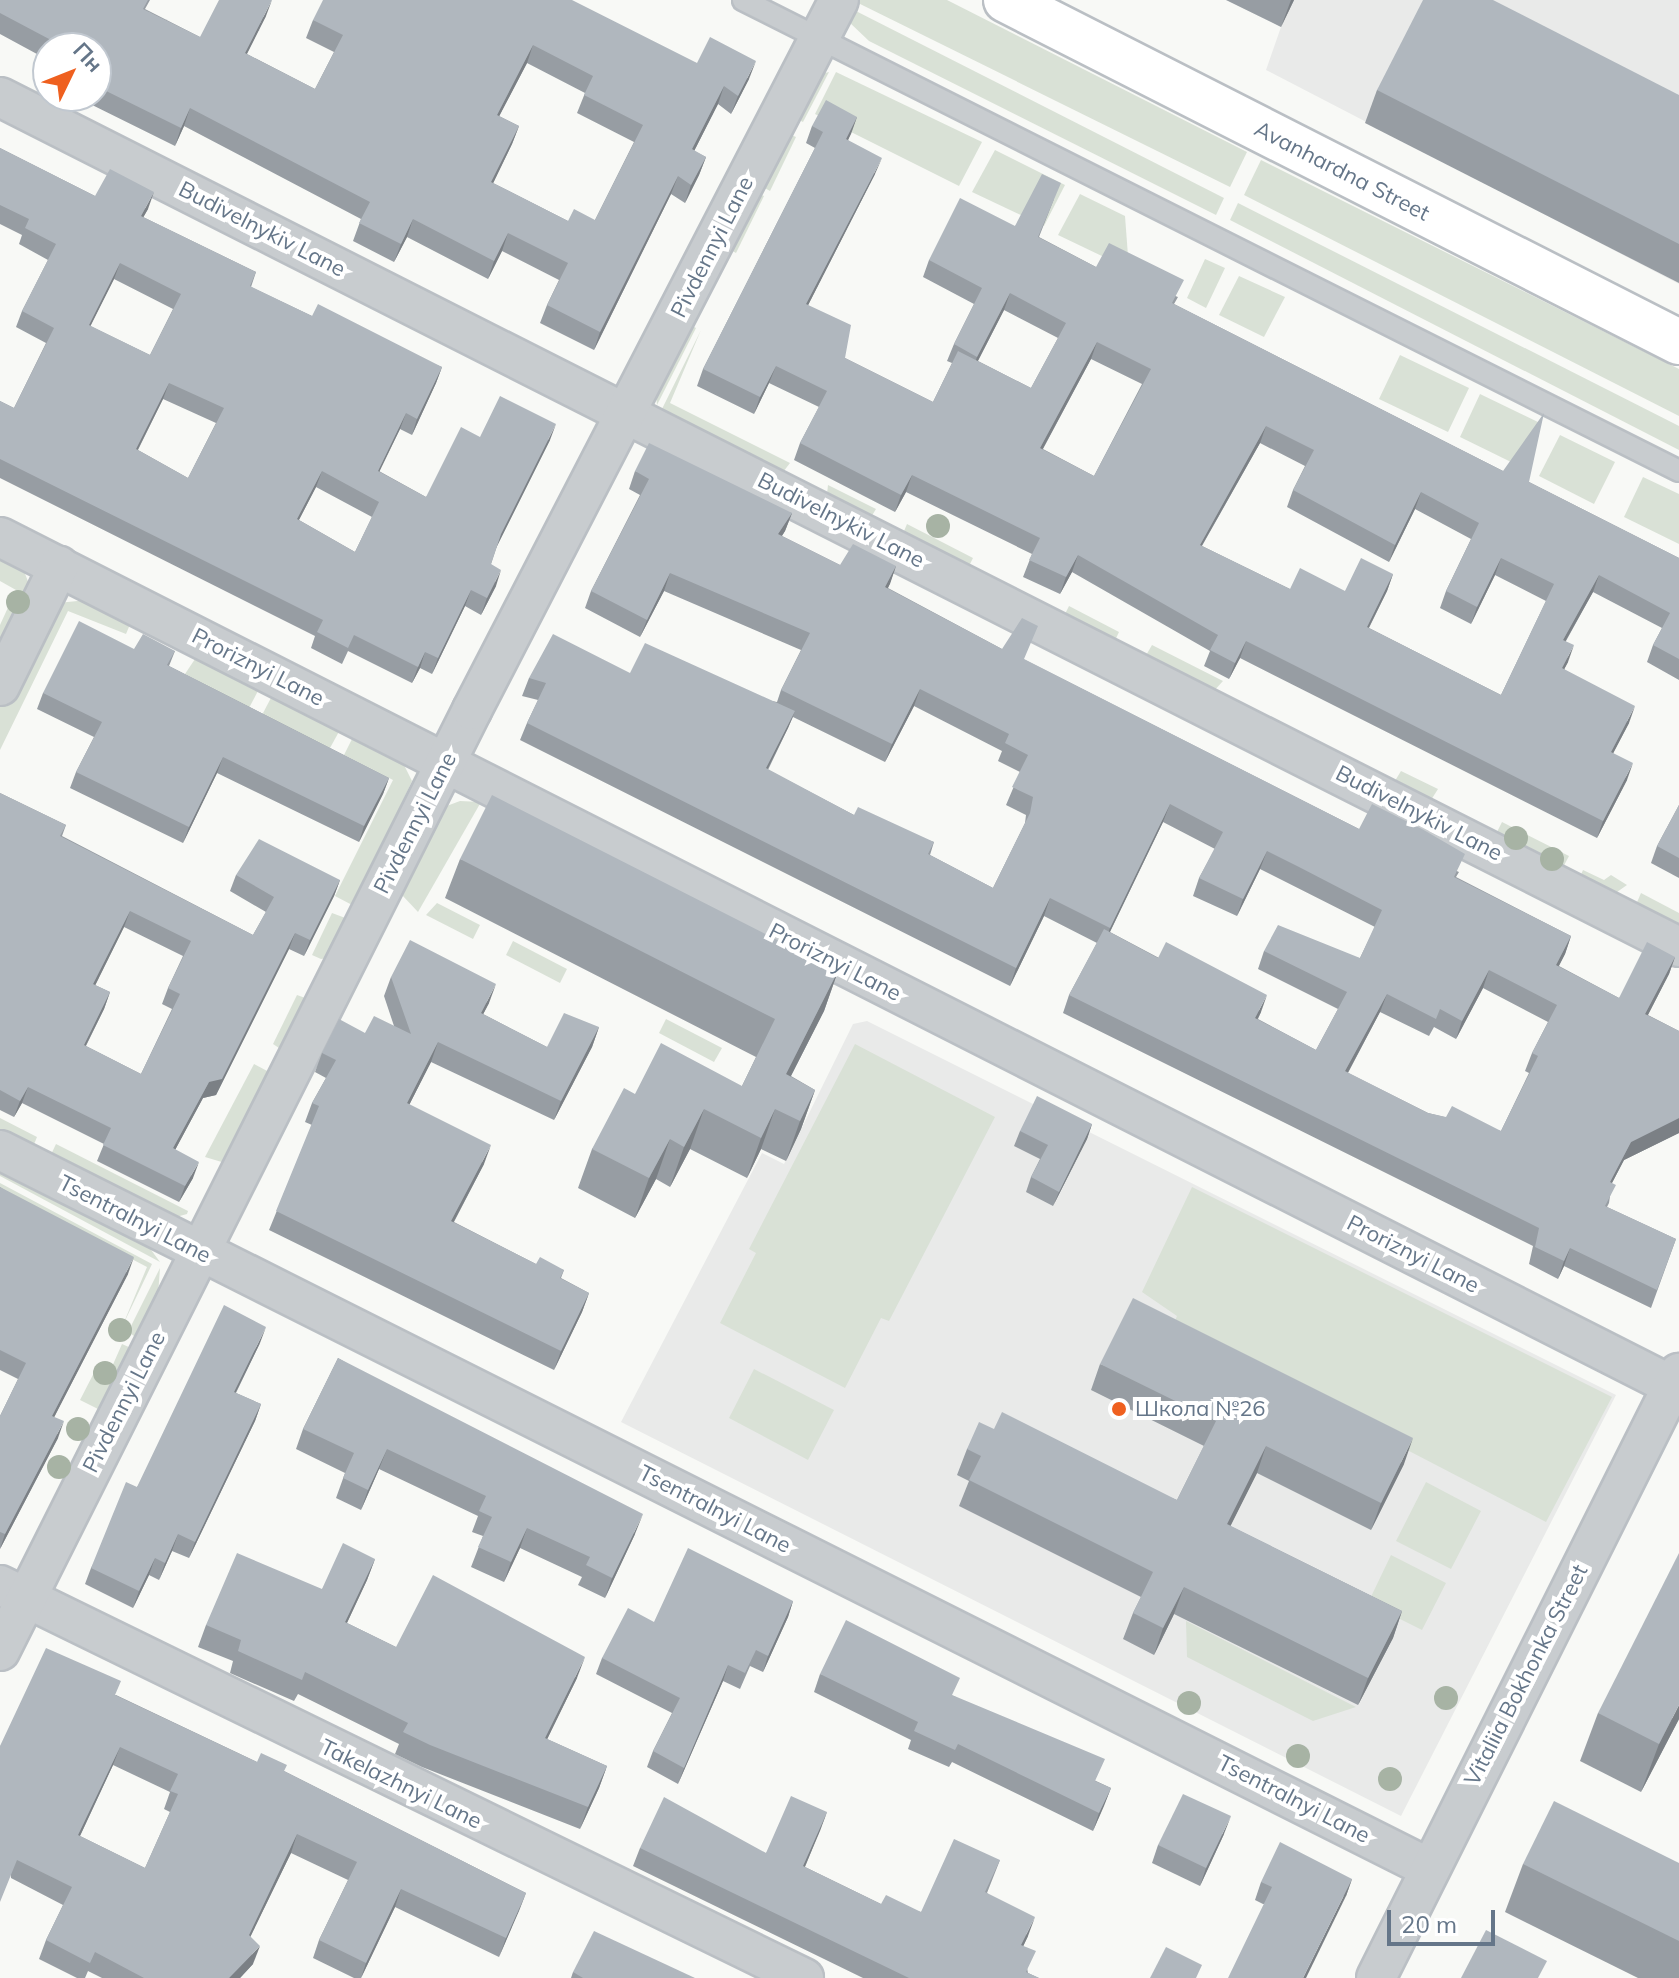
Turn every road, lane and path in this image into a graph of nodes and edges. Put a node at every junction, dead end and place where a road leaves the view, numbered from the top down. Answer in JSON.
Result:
{"nodes":[{"id":1,"x":743,"y":0,"type":"edge"},
{"id":2,"x":839,"y":0,"type":"edge"},
{"id":3,"x":1006,"y":0,"type":"edge"},
{"id":4,"x":819,"y":38,"type":"junction"},
{"id":5,"x":0,"y":97,"type":"edge"},
{"id":6,"x":1679,"y":342,"type":"edge"},
{"id":7,"x":627,"y":411,"type":"junction"},
{"id":8,"x":1679,"y":471,"type":"edge"},
{"id":9,"x":0,"y":537,"type":"edge"},
{"id":10,"x":59,"y":566,"type":"junction"},
{"id":11,"x":0,"y":686,"type":"edge"},
{"id":12,"x":445,"y":763,"type":"junction"},
{"id":13,"x":1679,"y":947,"type":"edge"},
{"id":14,"x":0,"y":1150,"type":"edge"},
{"id":15,"x":200,"y":1252,"type":"junction"},
{"id":16,"x":1675,"y":1379,"type":"edge"},
{"id":17,"x":12,"y":1592,"type":"edge"},
{"id":18,"x":0,"y":1651,"type":"edge"},
{"id":19,"x":1429,"y":1868,"type":"junction"},
{"id":20,"x":804,"y":1978,"type":"edge"},
{"id":21,"x":1376,"y":1978,"type":"edge"}],
"edges":[{"from":1,"to":4,"type":"lane"},
{"from":2,"to":4,"type":"street","name":"Pivdennyi Lane"},
{"from":3,"to":6,"type":"street","name":"Avanhardna Street"},
{"from":4,"to":7,"type":"street","name":"Pivdennyi Lane"},
{"from":4,"to":8,"type":"lane"},
{"from":5,"to":7,"type":"street","name":"Budivelnykiv Lane"},
{"from":7,"to":12,"type":"street","name":"Pivdennyi Lane"},
{"from":7,"to":13,"type":"street","name":"Budivelnykiv Lane"},
{"from":9,"to":10,"type":"street","name":"Proriznyi Lane"},
{"from":10,"to":11,"type":"street"},
{"from":10,"to":12,"type":"street","name":"Proriznyi Lane"},
{"from":12,"to":15,"type":"street","name":"Pivdennyi Lane"},
{"from":12,"to":16,"type":"street","name":"Proriznyi Lane"},
{"from":14,"to":15,"type":"street","name":"Tsentralnyi Lane"},
{"from":15,"to":17,"type":"street","name":"Pivdennyi Lane"},
{"from":15,"to":19,"type":"street","name":"Tsentralnyi Lane"},
{"from":16,"to":19,"type":"street","name":"Vitaliia Bokhonka Street"},
{"from":17,"to":18,"type":"street","name":"Pivdennyi Lane"},
{"from":17,"to":20,"type":"street","name":"Takelazhnyi Lane"},
{"from":19,"to":21,"type":"street","name":"Vitaliia Bokhonka Street"}]}
